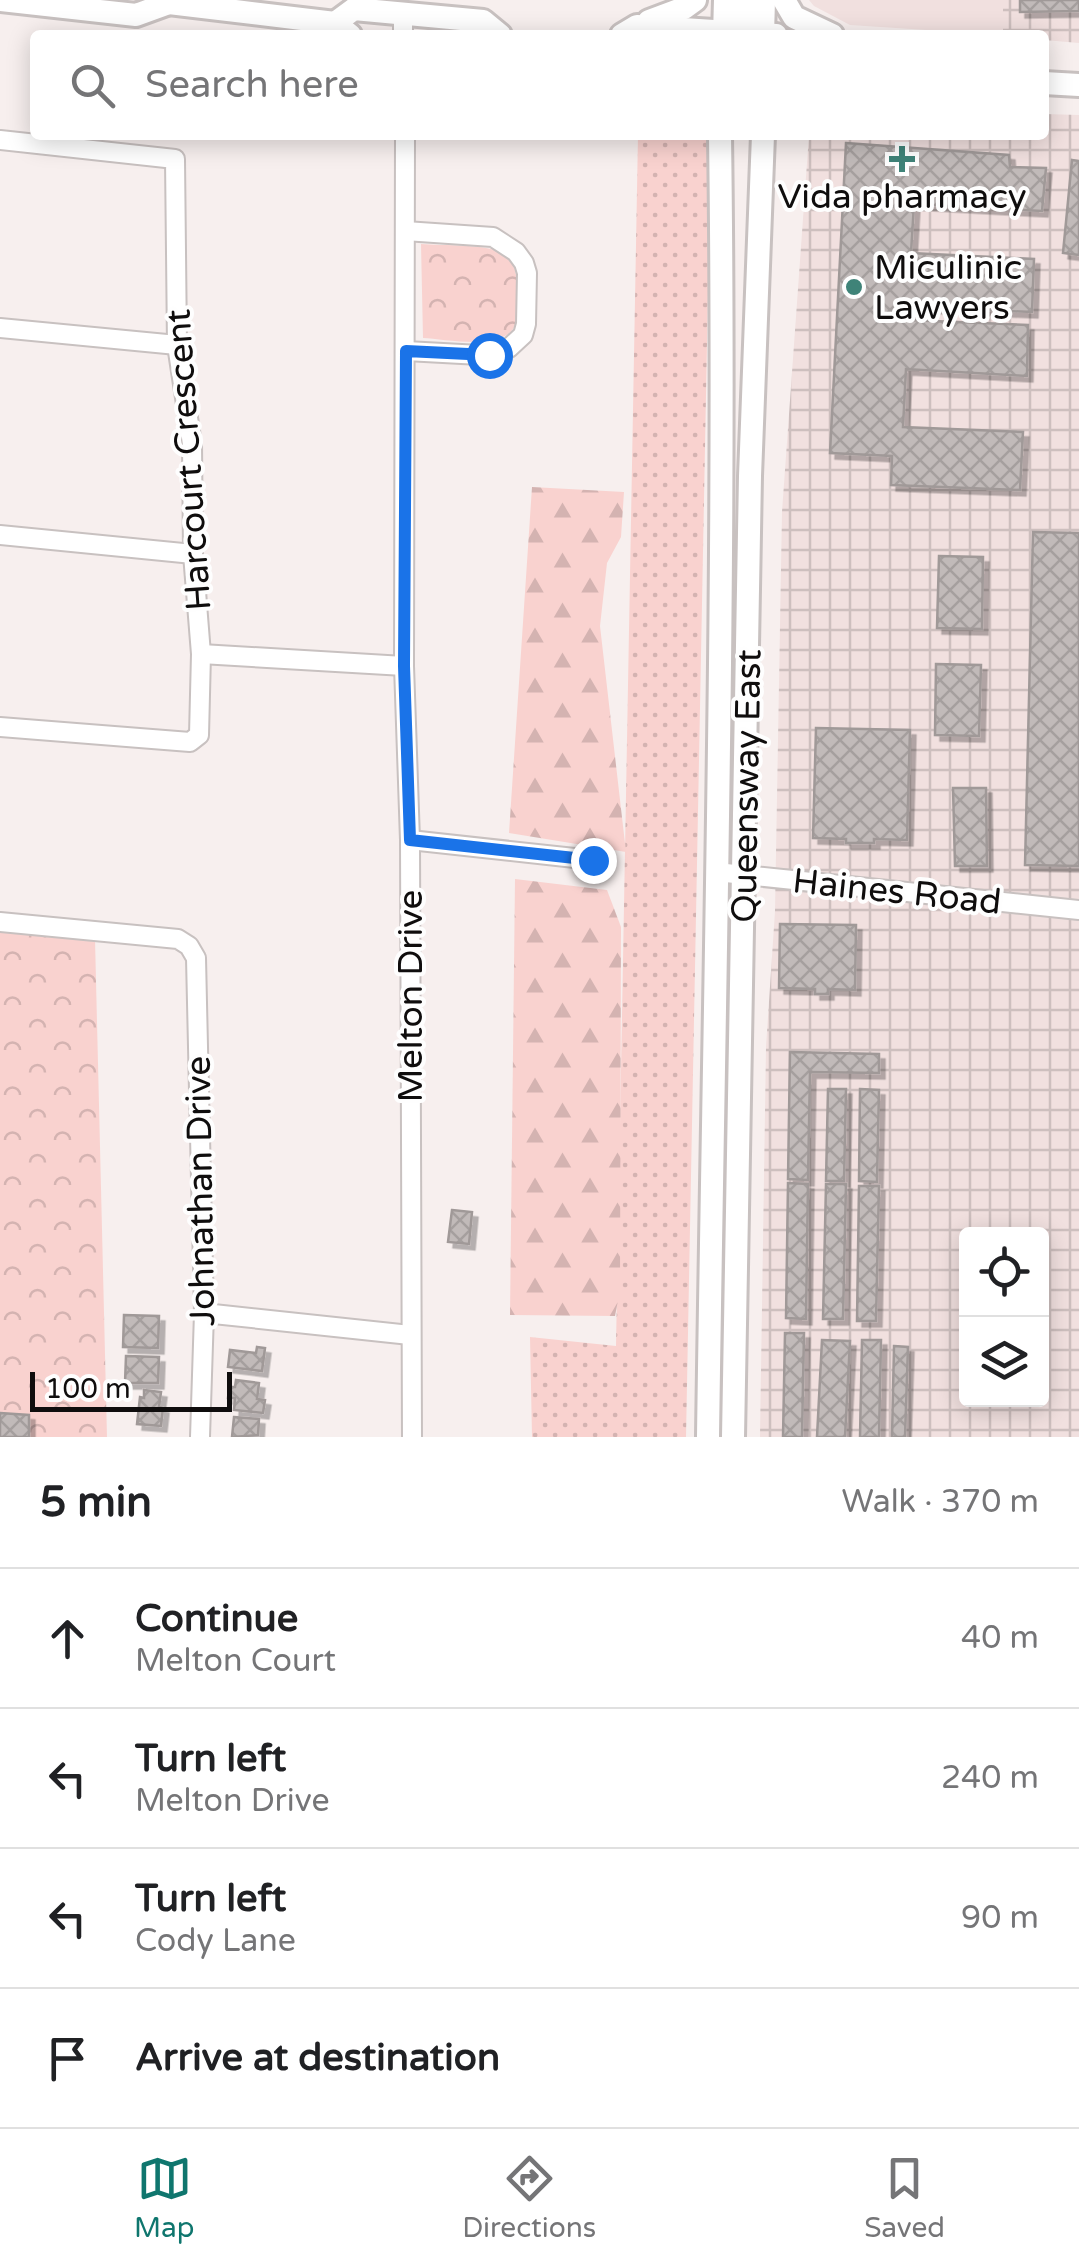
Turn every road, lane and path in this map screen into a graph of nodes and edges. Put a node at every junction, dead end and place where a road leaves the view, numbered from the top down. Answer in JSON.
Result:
{"nodes":[{"id":1,"x":0,"y":0,"type":"edge"},
{"id":2,"x":695,"y":0,"type":"edge"},
{"id":3,"x":724,"y":0,"type":"edge"},
{"id":4,"x":743,"y":0,"type":"edge"},
{"id":5,"x":764,"y":0,"type":"edge"},
{"id":6,"x":784,"y":0,"type":"edge"},
{"id":7,"x":166,"y":2,"type":"edge"},
{"id":8,"x":65,"y":3,"type":"edge"},
{"id":9,"x":403,"y":24,"type":"edge"},
{"id":10,"x":343,"y":29,"type":"edge"},
{"id":11,"x":494,"y":30,"type":"edge"},
{"id":12,"x":629,"y":30,"type":"edge"},
{"id":13,"x":742,"y":30,"type":"edge"},
{"id":14,"x":744,"y":30,"type":"edge"},
{"id":15,"x":746,"y":30,"type":"edge"},
{"id":16,"x":821,"y":30,"type":"edge"},
{"id":17,"x":1049,"y":83,"type":"edge"},
{"id":18,"x":1079,"y":85,"type":"edge"},
{"id":19,"x":0,"y":140,"type":"edge"},
{"id":20,"x":404,"y":140,"type":"edge"},
{"id":21,"x":719,"y":140,"type":"edge"},
{"id":22,"x":765,"y":140,"type":"edge"},
{"id":23,"x":405,"y":230,"type":"junction"},
{"id":24,"x":0,"y":328,"type":"edge"},
{"id":25,"x":177,"y":345,"type":"junction"},
{"id":26,"x":406,"y":351,"type":"junction"},
{"id":27,"x":0,"y":535,"type":"edge"},
{"id":28,"x":193,"y":554,"type":"junction"},
{"id":29,"x":201,"y":654,"type":"junction"},
{"id":30,"x":404,"y":666,"type":"junction"},
{"id":31,"x":0,"y":727,"type":"edge"},
{"id":32,"x":410,"y":840,"type":"junction"},
{"id":33,"x":593,"y":860,"type":"dead end"},
{"id":34,"x":716,"y":872,"type":"junction"},
{"id":35,"x":744,"y":875,"type":"junction"},
{"id":36,"x":1079,"y":910,"type":"edge"},
{"id":37,"x":0,"y":922,"type":"edge"},
{"id":38,"x":204,"y":1313,"type":"junction"},
{"id":39,"x":410,"y":1335,"type":"junction"},
{"id":40,"x":200,"y":1437,"type":"edge"},
{"id":41,"x":412,"y":1437,"type":"edge"},
{"id":42,"x":708,"y":1437,"type":"edge"},
{"id":43,"x":734,"y":1437,"type":"edge"}],
"edges":[{"from":1,"to":8,"type":"main road"},
{"from":2,"to":12,"type":"main road"},
{"from":3,"to":13,"type":"main road"},
{"from":4,"to":14,"type":"main road"},
{"from":5,"to":15,"type":"main road"},
{"from":6,"to":16,"type":"main road"},
{"from":7,"to":8,"type":"main road"},
{"from":7,"to":10,"type":"main road"},
{"from":9,"to":10,"type":"main road"},
{"from":9,"to":11,"type":"main road"},
{"from":17,"to":18,"type":"main road"},
{"from":19,"to":25,"type":"street","name":"Harcourt Crescent"},
{"from":20,"to":23,"type":"street","name":"Melton Drive"},
{"from":21,"to":34,"type":"main road","name":"Queensway East"},
{"from":22,"to":35,"type":"main road","name":"Queensway East"},
{"from":23,"to":26,"type":"street","name":"Melton Drive"},
{"from":23,"to":26,"type":"street"},
{"from":24,"to":25,"type":"street"},
{"from":25,"to":28,"type":"street","name":"Harcourt Crescent"},
{"from":26,"to":30,"type":"street","name":"Melton Drive"},
{"from":27,"to":28,"type":"street"},
{"from":28,"to":29,"type":"street","name":"Harcourt Crescent"},
{"from":29,"to":30,"type":"street"},
{"from":29,"to":31,"type":"street","name":"Harcourt Crescent"},
{"from":30,"to":32,"type":"street","name":"Melton Drive"},
{"from":32,"to":33,"type":"street"},
{"from":32,"to":39,"type":"street","name":"Melton Drive"},
{"from":34,"to":35,"type":"street","name":"Haines Road"},
{"from":34,"to":42,"type":"main road","name":"Queensway East"},
{"from":35,"to":36,"type":"street","name":"Haines Road"},
{"from":35,"to":43,"type":"main road","name":"Queensway East"},
{"from":37,"to":38,"type":"street","name":"Johnathan Drive"},
{"from":38,"to":39,"type":"street"},
{"from":38,"to":40,"type":"street","name":"Johnathan Drive"},
{"from":39,"to":41,"type":"street","name":"Melton Drive"}]}
